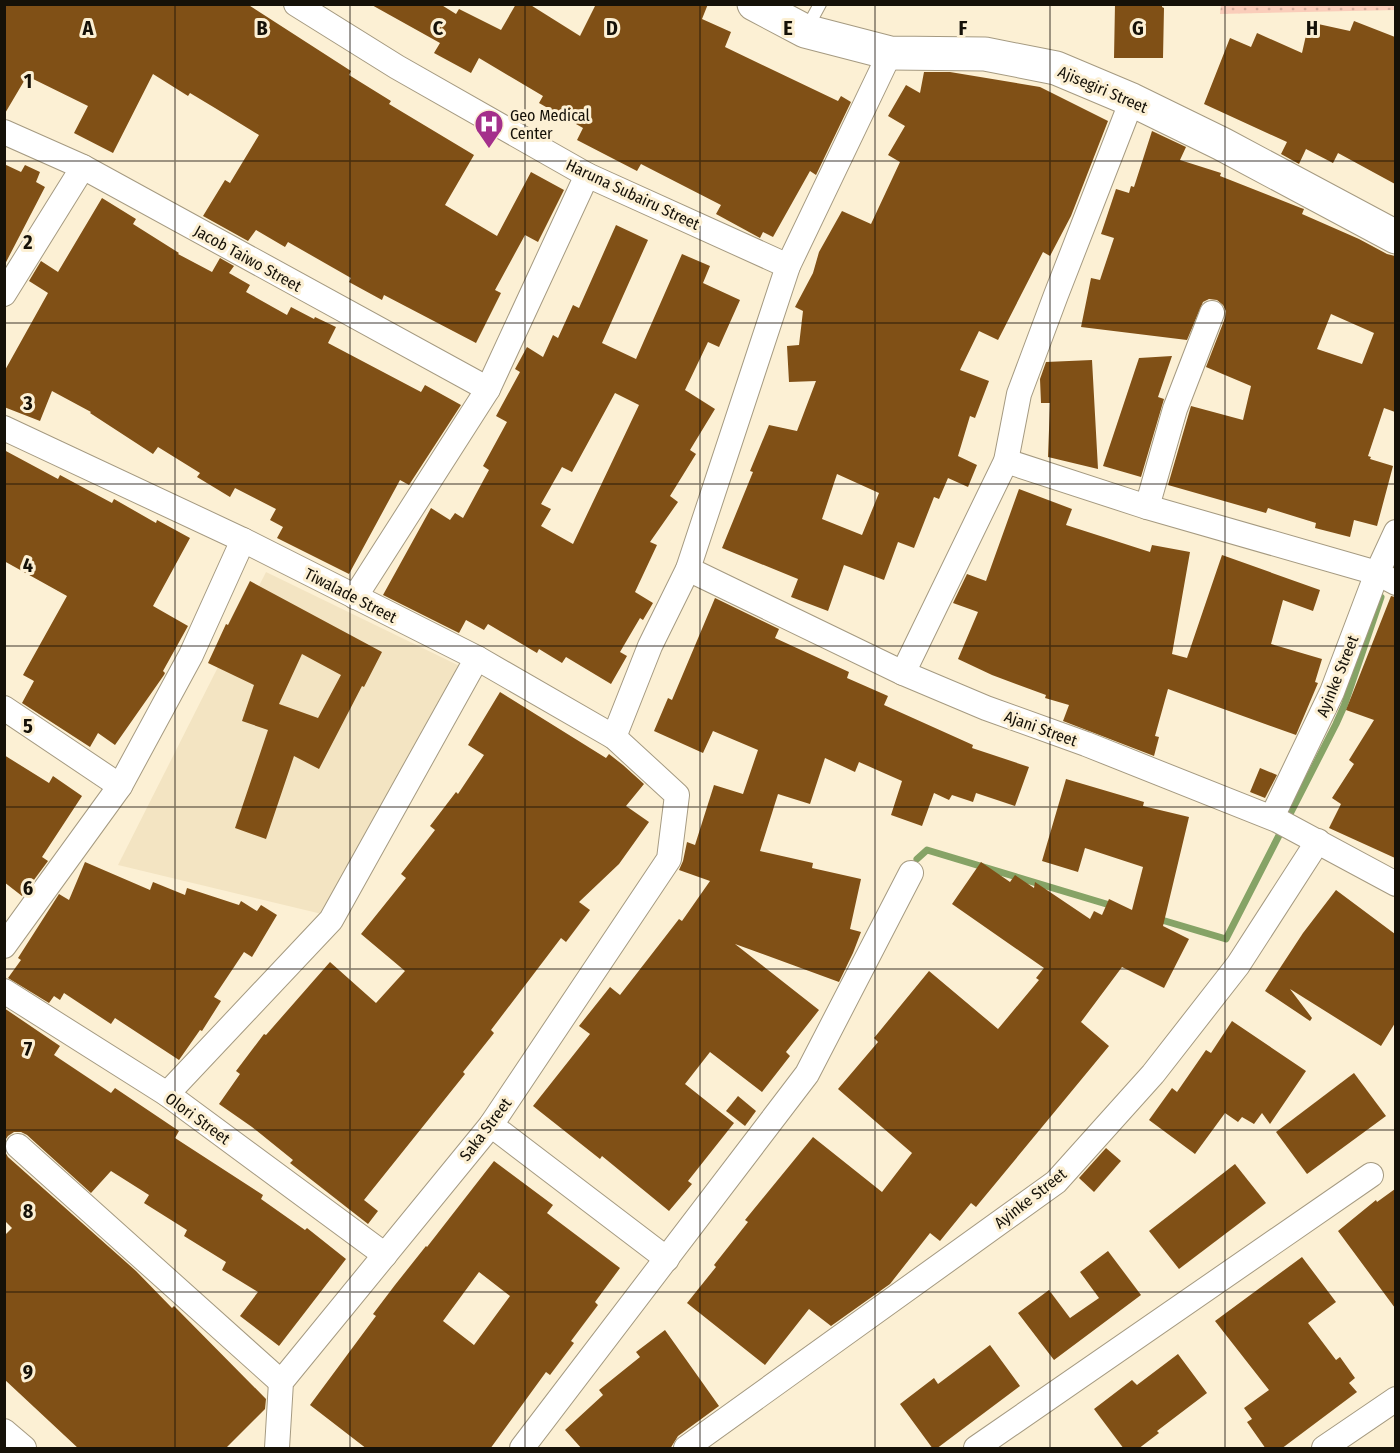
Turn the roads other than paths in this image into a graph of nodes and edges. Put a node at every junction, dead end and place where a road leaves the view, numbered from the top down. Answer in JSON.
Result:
{"nodes":[{"id":1,"x":296,"y":4,"type":"edge"},
{"id":2,"x":754,"y":4,"type":"edge"},
{"id":3,"x":813,"y":18,"type":"edge"},
{"id":4,"x":890,"y":53,"type":"junction"},
{"id":5,"x":1132,"y":100,"type":"junction"},
{"id":6,"x":4,"y":132,"type":"edge"},
{"id":7,"x":83,"y":167,"type":"junction"},
{"id":8,"x":587,"y":175,"type":"junction"},
{"id":9,"x":1395,"y":237,"type":"edge"},
{"id":10,"x":788,"y":266,"type":"junction"},
{"id":11,"x":4,"y":294,"type":"edge"},
{"id":12,"x":1212,"y":313,"type":"dead end"},
{"id":13,"x":488,"y":389,"type":"junction"},
{"id":14,"x":4,"y":428,"type":"edge"},
{"id":15,"x":1006,"y":461,"type":"junction"},
{"id":16,"x":1148,"y":507,"type":"junction"},
{"id":17,"x":1395,"y":532,"type":"edge"},
{"id":18,"x":243,"y":540,"type":"junction"},
{"id":19,"x":688,"y":569,"type":"junction"},
{"id":20,"x":1386,"y":578,"type":"edge"},
{"id":21,"x":355,"y":597,"type":"junction"},
{"id":22,"x":477,"y":658,"type":"junction"},
{"id":23,"x":903,"y":673,"type":"junction"},
{"id":24,"x":4,"y":708,"type":"edge"},
{"id":25,"x":614,"y":736,"type":"junction"},
{"id":26,"x":120,"y":786,"type":"junction"},
{"id":27,"x":677,"y":795,"type":"joint"},
{"id":28,"x":1281,"y":822,"type":"junction"},
{"id":29,"x":1318,"y":841,"type":"junction"},
{"id":30,"x":910,"y":873,"type":"dead end"},
{"id":31,"x":1395,"y":884,"type":"edge"},
{"id":32,"x":4,"y":946,"type":"edge"},
{"id":33,"x":4,"y":991,"type":"edge"},
{"id":34,"x":166,"y":1094,"type":"junction"},
{"id":35,"x":491,"y":1125,"type":"junction"},
{"id":36,"x":18,"y":1146,"type":"dead end"},
{"id":37,"x":1371,"y":1175,"type":"dead end"},
{"id":38,"x":385,"y":1255,"type":"junction"},
{"id":39,"x":667,"y":1259,"type":"junction"},
{"id":40,"x":282,"y":1382,"type":"junction"},
{"id":41,"x":1395,"y":1399,"type":"edge"},
{"id":42,"x":4,"y":1431,"type":"edge"},
{"id":43,"x":24,"y":1449,"type":"edge"},
{"id":44,"x":277,"y":1449,"type":"edge"},
{"id":45,"x":522,"y":1449,"type":"edge"},
{"id":46,"x":687,"y":1449,"type":"edge"},
{"id":47,"x":976,"y":1449,"type":"edge"},
{"id":48,"x":1324,"y":1449,"type":"edge"}],
"edges":[{"from":1,"to":8,"type":"street","name":"Haruna Subairu Street"},
{"from":2,"to":3,"type":"street","name":"Ajisegiri Street"},
{"from":3,"to":4,"type":"street","name":"Ajisegiri Street"},
{"from":4,"to":5,"type":"street","name":"Ajisegiri Street"},
{"from":4,"to":10,"type":"street"},
{"from":5,"to":9,"type":"street","name":"Ajisegiri Street"},
{"from":5,"to":15,"type":"street"},
{"from":6,"to":7,"type":"street","name":"Jacob Taiwo Street"},
{"from":7,"to":11,"type":"street"},
{"from":7,"to":13,"type":"street","name":"Jacob Taiwo Street"},
{"from":8,"to":10,"type":"street","name":"Haruna Subairu Street"},
{"from":8,"to":13,"type":"street"},
{"from":10,"to":19,"type":"street"},
{"from":12,"to":16,"type":"street"},
{"from":13,"to":21,"type":"street"},
{"from":14,"to":18,"type":"street","name":"Tiwalade Street"},
{"from":15,"to":16,"type":"street"},
{"from":15,"to":23,"type":"street"},
{"from":16,"to":20,"type":"street"},
{"from":17,"to":20,"type":"street","name":"Ayinke Street"},
{"from":18,"to":21,"type":"street","name":"Tiwalade Street"},
{"from":18,"to":26,"type":"street"},
{"from":19,"to":23,"type":"street","name":"Ajani Street"},
{"from":19,"to":25,"type":"street"},
{"from":20,"to":28,"type":"street","name":"Ayinke Street"},
{"from":21,"to":22,"type":"street","name":"Tiwalade Street"},
{"from":22,"to":25,"type":"street","name":"Tiwalade Street"},
{"from":22,"to":34,"type":"street"},
{"from":23,"to":28,"type":"street","name":"Ajani Street"},
{"from":24,"to":26,"type":"street"},
{"from":25,"to":27,"type":"street","name":"Tiwalade Street"},
{"from":26,"to":32,"type":"street"},
{"from":27,"to":35,"type":"street","name":"Saka Street"},
{"from":28,"to":29,"type":"street","name":"Ajani Street"},
{"from":29,"to":31,"type":"street","name":"Ajani Street"},
{"from":29,"to":46,"type":"street","name":"Ayinke Street"},
{"from":30,"to":39,"type":"street"},
{"from":33,"to":34,"type":"street","name":"Olori Street"},
{"from":34,"to":38,"type":"street","name":"Olori Street"},
{"from":35,"to":38,"type":"street","name":"Saka Street"},
{"from":35,"to":39,"type":"street"},
{"from":36,"to":40,"type":"street"},
{"from":37,"to":47,"type":"street"},
{"from":38,"to":40,"type":"street","name":"Saka Street"},
{"from":39,"to":45,"type":"street"},
{"from":40,"to":44,"type":"street"},
{"from":41,"to":48,"type":"street"},
{"from":42,"to":43,"type":"street"}]}
